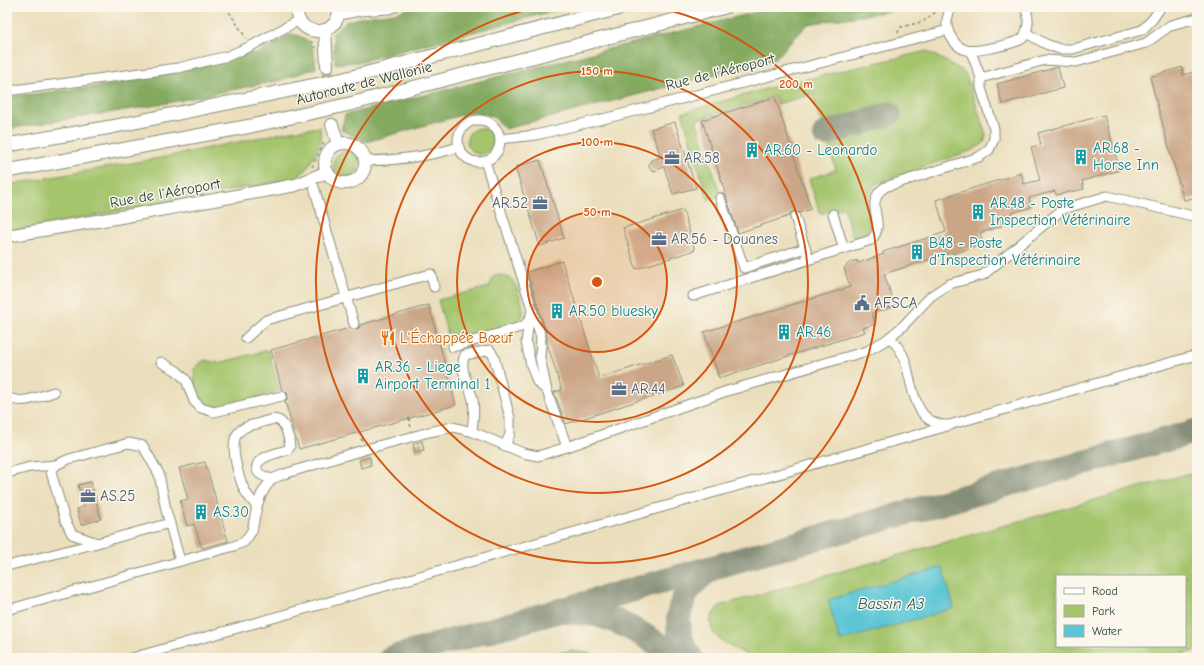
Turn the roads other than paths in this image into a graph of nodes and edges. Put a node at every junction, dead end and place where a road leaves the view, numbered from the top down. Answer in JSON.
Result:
{"nodes":[{"id":1,"x":297,"y":7,"type":"edge"},
{"id":2,"x":350,"y":7,"type":"edge"},
{"id":3,"x":395,"y":7,"type":"edge"},
{"id":4,"x":624,"y":7,"type":"edge"},
{"id":5,"x":725,"y":7,"type":"edge"},
{"id":6,"x":952,"y":7,"type":"edge"},
{"id":7,"x":1025,"y":7,"type":"edge"},
{"id":8,"x":1161,"y":7,"type":"edge"},
{"id":9,"x":339,"y":11,"type":"edge"},
{"id":10,"x":360,"y":11,"type":"junction"},
{"id":11,"x":1197,"y":18,"type":"edge"},
{"id":12,"x":299,"y":20,"type":"junction"},
{"id":13,"x":324,"y":30,"type":"junction"},
{"id":14,"x":948,"y":30,"type":"junction"},
{"id":15,"x":1026,"y":34,"type":"junction"},
{"id":16,"x":971,"y":52,"type":"junction"},
{"id":17,"x":327,"y":66,"type":"tunnel mouth"},
{"id":18,"x":981,"y":78,"type":"junction"},
{"id":19,"x":7,"y":91,"type":"edge"},
{"id":20,"x":332,"y":125,"type":"tunnel mouth"},
{"id":21,"x":500,"y":139,"type":"junction"},
{"id":22,"x":338,"y":144,"type":"junction"},
{"id":23,"x":7,"y":145,"type":"edge"},
{"id":24,"x":458,"y":147,"type":"junction"},
{"id":25,"x":366,"y":161,"type":"junction"},
{"id":26,"x":485,"y":161,"type":"junction"},
{"id":27,"x":7,"y":171,"type":"edge"},
{"id":28,"x":327,"y":172,"type":"junction"},
{"id":29,"x":312,"y":183,"type":"junction"},
{"id":30,"x":720,"y":198,"type":"dead end"},
{"id":31,"x":833,"y":214,"type":"dead end"},
{"id":32,"x":795,"y":217,"type":"dead end"},
{"id":33,"x":1197,"y":217,"type":"edge"},
{"id":34,"x":7,"y":236,"type":"edge"},
{"id":35,"x":805,"y":248,"type":"junction"},
{"id":36,"x":844,"y":249,"type":"junction"},
{"id":37,"x":809,"y":260,"type":"junction"},
{"id":38,"x":434,"y":287,"type":"dead end"},
{"id":39,"x":693,"y":296,"type":"dead end"},
{"id":40,"x":346,"y":297,"type":"junction"},
{"id":41,"x":532,"y":310,"type":"junction"},
{"id":42,"x":530,"y":319,"type":"junction"},
{"id":43,"x":354,"y":324,"type":"dead end"},
{"id":44,"x":890,"y":337,"type":"junction"},
{"id":45,"x":246,"y":338,"type":"dead end"},
{"id":46,"x":453,"y":347,"type":"dead end"},
{"id":47,"x":1197,"y":355,"type":"edge"},
{"id":48,"x":161,"y":362,"type":"dead end"},
{"id":49,"x":546,"y":391,"type":"junction"},
{"id":50,"x":54,"y":392,"type":"dead end"},
{"id":51,"x":282,"y":396,"type":"dead end"},
{"id":52,"x":7,"y":397,"type":"edge"},
{"id":53,"x":951,"y":425,"type":"junction"},
{"id":54,"x":472,"y":431,"type":"junction"},
{"id":55,"x":505,"y":446,"type":"junction"},
{"id":56,"x":567,"y":447,"type":"junction"},
{"id":57,"x":56,"y":465,"type":"junction"},
{"id":58,"x":7,"y":473,"type":"edge"},
{"id":59,"x":272,"y":480,"type":"junction"},
{"id":60,"x":257,"y":506,"type":"junction"},
{"id":61,"x":170,"y":524,"type":"junction"},
{"id":62,"x":97,"y":543,"type":"junction"},
{"id":63,"x":180,"y":561,"type":"junction"},
{"id":64,"x":7,"y":566,"type":"edge"},
{"id":65,"x":7,"y":610,"type":"edge"},
{"id":66,"x":132,"y":658,"type":"edge"}],
"edges":[{"from":1,"to":12,"type":"main road"},
{"from":2,"to":10,"type":"street"},
{"from":3,"to":10,"type":"street"},
{"from":4,"to":23,"type":"highway","name":"Autoroute de Wallonie"},
{"from":5,"to":27,"type":"highway","name":"Autoroute de Wallonie"},
{"from":6,"to":14,"type":"street"},
{"from":7,"to":15,"type":"street"},
{"from":8,"to":15,"type":"street"},
{"from":9,"to":10,"type":"street"},
{"from":9,"to":13,"type":"main road"},
{"from":11,"to":18,"type":"street"},
{"from":12,"to":13,"type":"main road"},
{"from":12,"to":19,"type":"street"},
{"from":13,"to":17,"type":"main road"},
{"from":14,"to":16,"type":"street"},
{"from":14,"to":21,"type":"street","name":"Rue de l'Aéroport"},
{"from":15,"to":16,"type":"street"},
{"from":16,"to":18,"type":"street"},
{"from":18,"to":36,"type":"street"},
{"from":20,"to":22,"type":"main road"},
{"from":21,"to":24,"type":"street"},
{"from":21,"to":26,"type":"street"},
{"from":22,"to":25,"type":"main road"},
{"from":22,"to":28,"type":"main road"},
{"from":24,"to":25,"type":"street"},
{"from":24,"to":26,"type":"street"},
{"from":25,"to":28,"type":"main road"},
{"from":26,"to":41,"type":"street"},
{"from":28,"to":29,"type":"main road","name":"Rue de l'Aéroport"},
{"from":29,"to":34,"type":"main road","name":"Rue de l'Aéroport"},
{"from":29,"to":40,"type":"street"},
{"from":30,"to":35,"type":"street"},
{"from":31,"to":36,"type":"street"},
{"from":32,"to":35,"type":"street"},
{"from":33,"to":44,"type":"street"},
{"from":35,"to":37,"type":"street"},
{"from":36,"to":37,"type":"street"},
{"from":37,"to":39,"type":"street"},
{"from":38,"to":40,"type":"street"},
{"from":40,"to":43,"type":"street"},
{"from":40,"to":45,"type":"street"},
{"from":41,"to":42,"type":"street"},
{"from":41,"to":49,"type":"street"},
{"from":42,"to":46,"type":"street"},
{"from":42,"to":49,"type":"street"},
{"from":44,"to":53,"type":"street"},
{"from":44,"to":56,"type":"street"},
{"from":47,"to":53,"type":"street"},
{"from":48,"to":51,"type":"street"},
{"from":49,"to":56,"type":"street"},
{"from":50,"to":52,"type":"street"},
{"from":53,"to":66,"type":"street"},
{"from":54,"to":55,"type":"street"},
{"from":54,"to":55,"type":"street"},
{"from":54,"to":59,"type":"street"},
{"from":55,"to":56,"type":"street"},
{"from":57,"to":58,"type":"street"},
{"from":57,"to":61,"type":"street"},
{"from":57,"to":62,"type":"street"},
{"from":59,"to":60,"type":"street"},
{"from":59,"to":60,"type":"street"},
{"from":60,"to":63,"type":"street"},
{"from":61,"to":62,"type":"street"},
{"from":61,"to":63,"type":"street"},
{"from":62,"to":64,"type":"street"},
{"from":63,"to":65,"type":"street"}]}
